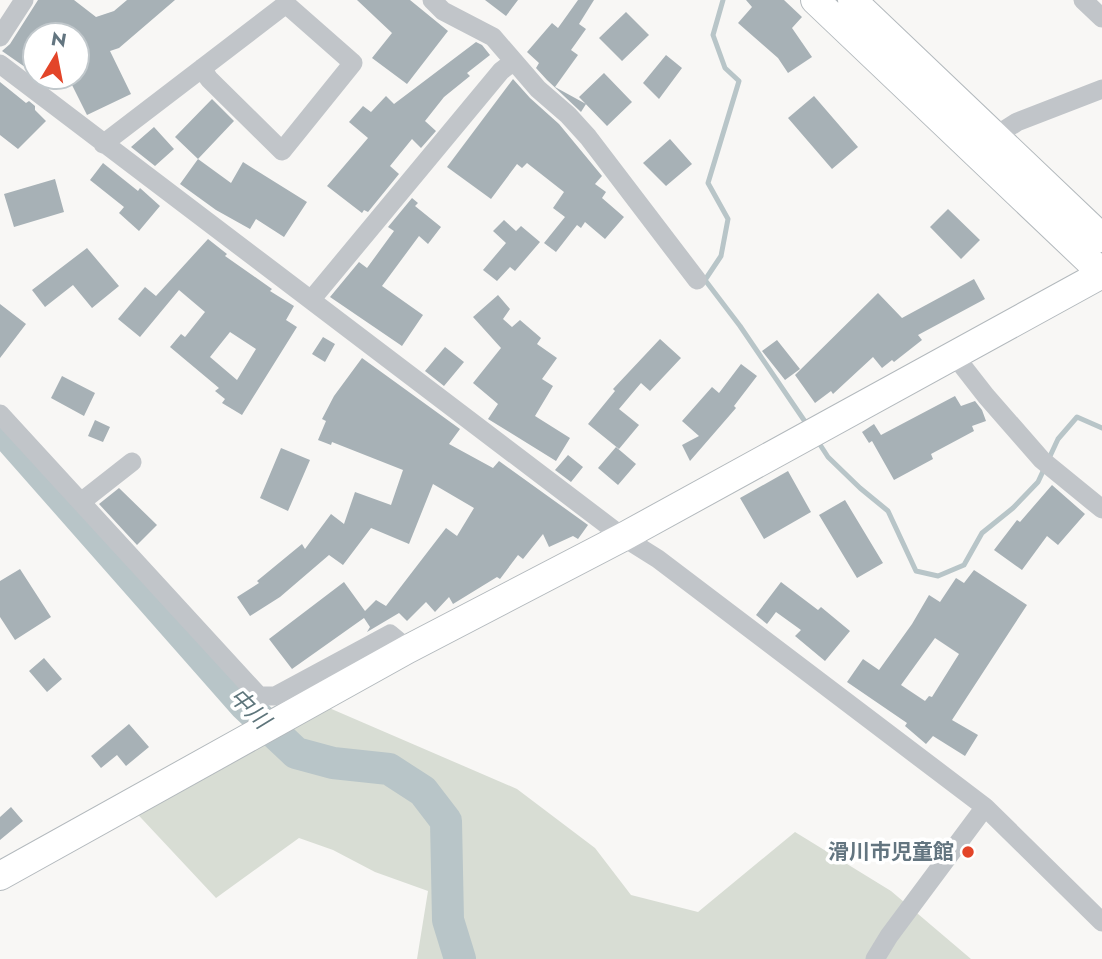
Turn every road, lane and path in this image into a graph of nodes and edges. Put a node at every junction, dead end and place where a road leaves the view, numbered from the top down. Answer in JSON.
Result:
{"nodes":[{"id":1,"x":24,"y":0,"type":"edge"},
{"id":2,"x":432,"y":0,"type":"edge"},
{"id":3,"x":815,"y":0,"type":"edge"},
{"id":4,"x":852,"y":0,"type":"edge"},
{"id":5,"x":1083,"y":0,"type":"edge"},
{"id":6,"x":300,"y":6,"type":"edge"},
{"id":7,"x":1102,"y":18,"type":"edge"},
{"id":8,"x":0,"y":37,"type":"edge"},
{"id":9,"x":514,"y":61,"type":"junction"},
{"id":10,"x":0,"y":64,"type":"edge"},
{"id":11,"x":202,"y":68,"type":"junction"},
{"id":12,"x":1102,"y":89,"type":"edge"},
{"id":13,"x":995,"y":136,"type":"junction"},
{"id":14,"x":103,"y":144,"type":"junction"},
{"id":15,"x":1102,"y":238,"type":"edge"},
{"id":16,"x":1102,"y":273,"type":"edge"},
{"id":17,"x":697,"y":280,"type":"dead end"},
{"id":18,"x":312,"y":300,"type":"junction"},
{"id":19,"x":954,"y":355,"type":"junction"},
{"id":20,"x":0,"y":414,"type":"edge"},
{"id":21,"x":132,"y":461,"type":"dead end"},
{"id":22,"x":81,"y":502,"type":"junction"},
{"id":23,"x":1102,"y":509,"type":"edge"},
{"id":24,"x":622,"y":537,"type":"junction"},
{"id":25,"x":408,"y":649,"type":"junction"},
{"id":26,"x":985,"y":807,"type":"junction"},
{"id":27,"x":0,"y":876,"type":"edge"},
{"id":28,"x":1102,"y":922,"type":"edge"},
{"id":29,"x":875,"y":959,"type":"edge"}],
"edges":[{"from":1,"to":8,"type":"street"},
{"from":2,"to":9,"type":"street"},
{"from":3,"to":16,"type":"street"},
{"from":4,"to":13,"type":"street"},
{"from":5,"to":7,"type":"street"},
{"from":6,"to":11,"type":"street"},
{"from":6,"to":11,"type":"street"},
{"from":9,"to":17,"type":"street"},
{"from":9,"to":18,"type":"street"},
{"from":10,"to":14,"type":"street"},
{"from":11,"to":14,"type":"street"},
{"from":12,"to":13,"type":"street"},
{"from":13,"to":15,"type":"street"},
{"from":14,"to":18,"type":"street"},
{"from":16,"to":19,"type":"street"},
{"from":18,"to":24,"type":"street"},
{"from":19,"to":23,"type":"street"},
{"from":19,"to":24,"type":"street"},
{"from":20,"to":22,"type":"street"},
{"from":21,"to":22,"type":"street"},
{"from":22,"to":25,"type":"street"},
{"from":24,"to":25,"type":"street"},
{"from":24,"to":26,"type":"street"},
{"from":25,"to":27,"type":"street"},
{"from":26,"to":28,"type":"street"},
{"from":26,"to":29,"type":"street"}]}
